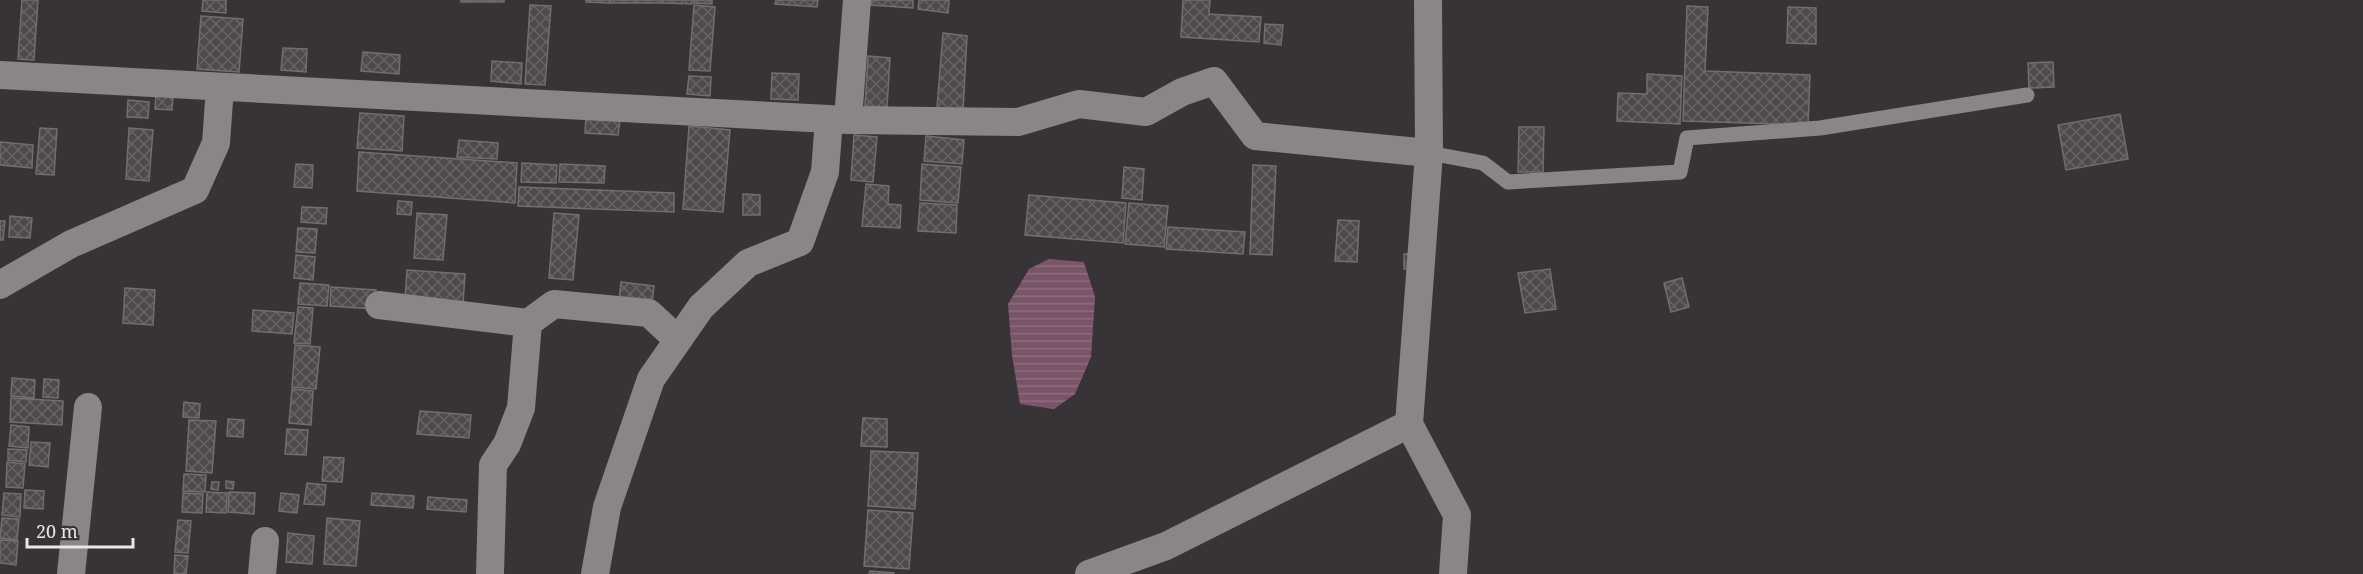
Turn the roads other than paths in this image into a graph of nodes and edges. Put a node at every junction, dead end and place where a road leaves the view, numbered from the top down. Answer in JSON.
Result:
{"nodes":[{"id":1,"x":857,"y":0,"type":"edge"},
{"id":2,"x":1428,"y":0,"type":"edge"},
{"id":3,"x":0,"y":75,"type":"edge"},
{"id":4,"x":220,"y":87,"type":"junction"},
{"id":5,"x":2027,"y":95,"type":"dead end"},
{"id":6,"x":839,"y":119,"type":"junction"},
{"id":7,"x":1429,"y":153,"type":"junction"},
{"id":8,"x":0,"y":285,"type":"edge"},
{"id":9,"x":380,"y":305,"type":"dead end"},
{"id":10,"x":528,"y":323,"type":"junction"},
{"id":11,"x":678,"y":340,"type":"junction"},
{"id":12,"x":88,"y":407,"type":"dead end"},
{"id":13,"x":1409,"y":424,"type":"junction"},
{"id":14,"x":265,"y":541,"type":"dead end"},
{"id":15,"x":71,"y":574,"type":"edge"},
{"id":16,"x":262,"y":574,"type":"edge"},
{"id":17,"x":490,"y":574,"type":"edge"},
{"id":18,"x":595,"y":574,"type":"edge"},
{"id":19,"x":1089,"y":574,"type":"edge"},
{"id":20,"x":1453,"y":574,"type":"edge"}],
"edges":[{"from":1,"to":6,"type":"street"},
{"from":2,"to":7,"type":"street"},
{"from":3,"to":4,"type":"street"},
{"from":4,"to":6,"type":"street"},
{"from":4,"to":8,"type":"street"},
{"from":5,"to":7,"type":"lane"},
{"from":6,"to":7,"type":"street"},
{"from":6,"to":11,"type":"street"},
{"from":7,"to":13,"type":"street"},
{"from":9,"to":10,"type":"street"},
{"from":10,"to":11,"type":"street"},
{"from":10,"to":17,"type":"street"},
{"from":11,"to":18,"type":"street"},
{"from":12,"to":15,"type":"street"},
{"from":13,"to":19,"type":"street"},
{"from":13,"to":20,"type":"street"},
{"from":14,"to":16,"type":"street"}]}
